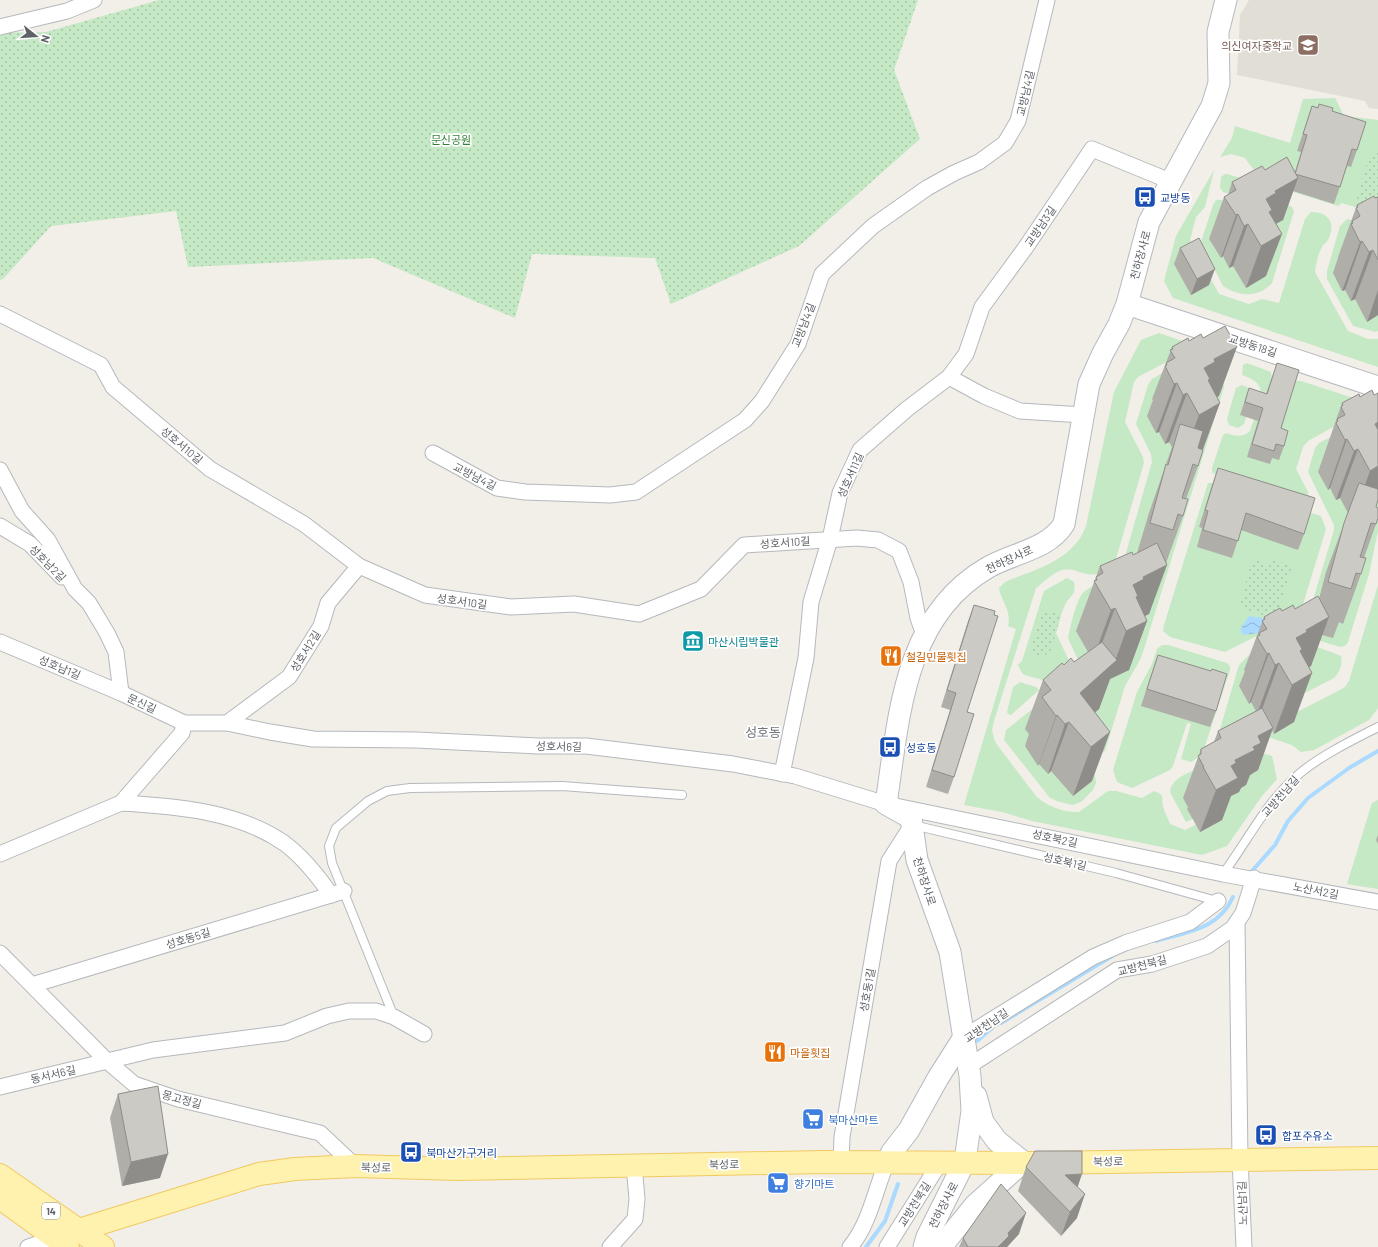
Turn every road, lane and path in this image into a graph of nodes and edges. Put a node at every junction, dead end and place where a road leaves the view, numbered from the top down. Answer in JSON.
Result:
{"nodes":[{"id":1,"x":94,"y":0,"type":"edge"},
{"id":2,"x":1047,"y":0,"type":"edge"},
{"id":3,"x":1226,"y":0,"type":"edge"},
{"id":4,"x":0,"y":27,"type":"edge"},
{"id":5,"x":1170,"y":180,"type":"junction"},
{"id":6,"x":1127,"y":304,"type":"junction"},
{"id":7,"x":0,"y":314,"type":"edge"},
{"id":8,"x":949,"y":377,"type":"junction"},
{"id":9,"x":1378,"y":387,"type":"edge"},
{"id":10,"x":1082,"y":415,"type":"junction"},
{"id":11,"x":434,"y":454,"type":"dead end"},
{"id":12,"x":0,"y":470,"type":"edge"},
{"id":13,"x":0,"y":526,"type":"edge"},
{"id":14,"x":830,"y":539,"type":"junction"},
{"id":15,"x":359,"y":566,"type":"junction"},
{"id":16,"x":74,"y":589,"type":"junction"},
{"id":17,"x":924,"y":634,"type":"junction"},
{"id":18,"x":0,"y":642,"type":"edge"},
{"id":19,"x":121,"y":693,"type":"junction"},
{"id":20,"x":184,"y":723,"type":"junction"},
{"id":21,"x":227,"y":723,"type":"junction"},
{"id":22,"x":1378,"y":727,"type":"edge"},
{"id":23,"x":782,"y":774,"type":"junction"},
{"id":24,"x":682,"y":796,"type":"dead end"},
{"id":25,"x":121,"y":803,"type":"junction"},
{"id":26,"x":886,"y":804,"type":"junction"},
{"id":27,"x":912,"y":825,"type":"junction"},
{"id":28,"x":0,"y":854,"type":"edge"},
{"id":29,"x":1223,"y":874,"type":"junction"},
{"id":30,"x":1254,"y":878,"type":"junction"},
{"id":31,"x":338,"y":893,"type":"junction"},
{"id":32,"x":1218,"y":902,"type":"joint"},
{"id":33,"x":1378,"y":902,"type":"edge"},
{"id":34,"x":1237,"y":922,"type":"junction"},
{"id":35,"x":0,"y":953,"type":"edge"},
{"id":36,"x":32,"y":984,"type":"junction"},
{"id":37,"x":394,"y":1016,"type":"junction"},
{"id":38,"x":424,"y":1034,"type":"dead end"},
{"id":39,"x":964,"y":1037,"type":"junction"},
{"id":40,"x":107,"y":1061,"type":"junction"},
{"id":41,"x":970,"y":1071,"type":"junction"},
{"id":42,"x":0,"y":1087,"type":"edge"},
{"id":43,"x":1378,"y":1158,"type":"edge"},
{"id":44,"x":1240,"y":1159,"type":"junction"},
{"id":45,"x":941,"y":1161,"type":"junction"},
{"id":46,"x":965,"y":1161,"type":"junction"},
{"id":47,"x":841,"y":1162,"type":"junction"},
{"id":48,"x":887,"y":1162,"type":"junction"},
{"id":49,"x":1023,"y":1162,"type":"junction"},
{"id":50,"x":634,"y":1165,"type":"junction"},
{"id":51,"x":355,"y":1166,"type":"junction"},
{"id":52,"x":0,"y":1175,"type":"edge"},
{"id":53,"x":0,"y":1198,"type":"edge"},
{"id":54,"x":67,"y":1238,"type":"edge"},
{"id":55,"x":28,"y":1247,"type":"edge"},
{"id":56,"x":103,"y":1247,"type":"edge"},
{"id":57,"x":610,"y":1247,"type":"edge"},
{"id":58,"x":850,"y":1247,"type":"edge"},
{"id":59,"x":887,"y":1247,"type":"edge"},
{"id":60,"x":924,"y":1247,"type":"edge"},
{"id":61,"x":941,"y":1247,"type":"edge"},
{"id":62,"x":1244,"y":1247,"type":"edge"}],
"edges":[{"from":1,"to":4,"type":"street"},
{"from":2,"to":11,"type":"street","name":"교방남4길"},
{"from":3,"to":5,"type":"main road","name":"천하장사로"},
{"from":5,"to":6,"type":"main road","name":"천하장사로"},
{"from":5,"to":8,"type":"street","name":"교방남3길"},
{"from":6,"to":9,"type":"main road","name":"교방동18길"},
{"from":6,"to":10,"type":"main road","name":"천하장사로"},
{"from":7,"to":15,"type":"street","name":"성호서10길"},
{"from":8,"to":10,"type":"street"},
{"from":8,"to":14,"type":"street","name":"성호서11길"},
{"from":10,"to":17,"type":"main road","name":"천하장사로"},
{"from":12,"to":16,"type":"street","name":"문신길"},
{"from":13,"to":16,"type":"street","name":"성호남2길"},
{"from":14,"to":15,"type":"street","name":"성호서10길"},
{"from":14,"to":17,"type":"street","name":"성호서10길"},
{"from":14,"to":23,"type":"street","name":"성호서11길"},
{"from":15,"to":21,"type":"street","name":"성호서2길"},
{"from":16,"to":19,"type":"street","name":"문신길"},
{"from":17,"to":26,"type":"main road","name":"천하장사로"},
{"from":18,"to":19,"type":"street","name":"성호남1길"},
{"from":19,"to":20,"type":"street","name":"문신길"},
{"from":20,"to":21,"type":"street"},
{"from":20,"to":25,"type":"street"},
{"from":21,"to":23,"type":"street","name":"성호서6길"},
{"from":22,"to":29,"type":"lane","name":"교방천남길"},
{"from":23,"to":26,"type":"street","name":"성호서6길"},
{"from":24,"to":31,"type":"lane"},
{"from":25,"to":28,"type":"street"},
{"from":25,"to":31,"type":"street"},
{"from":26,"to":27,"type":"main road"},
{"from":26,"to":29,"type":"street","name":"성호북2길"},
{"from":27,"to":32,"type":"lane","name":"성호북1길"},
{"from":27,"to":39,"type":"main road","name":"천하장사로"},
{"from":27,"to":47,"type":"street","name":"성호동1길"},
{"from":29,"to":30,"type":"street","name":"성호북2길"},
{"from":30,"to":33,"type":"street","name":"노산서2길"},
{"from":30,"to":34,"type":"street","name":"교방천북길"},
{"from":31,"to":36,"type":"street","name":"성호동5길"},
{"from":31,"to":37,"type":"lane"},
{"from":32,"to":39,"type":"street","name":"교방천남길"},
{"from":34,"to":41,"type":"street","name":"교방천북길"},
{"from":34,"to":44,"type":"street","name":"노산남1길"},
{"from":35,"to":36,"type":"street","name":"몽고정길"},
{"from":36,"to":40,"type":"street","name":"몽고정길"},
{"from":37,"to":38,"type":"street","name":"동서서6길"},
{"from":37,"to":40,"type":"street","name":"동서서6길"},
{"from":39,"to":41,"type":"main road","name":"천하장사로"},
{"from":39,"to":48,"type":"main road","name":"교방천남길"},
{"from":40,"to":42,"type":"street","name":"동서서6길"},
{"from":40,"to":51,"type":"street","name":"몽고정길"},
{"from":41,"to":46,"type":"main road","name":"천하장사로"},
{"from":41,"to":49,"type":"main road"},
{"from":43,"to":44,"type":"main road","name":"북성로"},
{"from":44,"to":49,"type":"main road","name":"북성로"},
{"from":44,"to":62,"type":"street","name":"노산남1길"},
{"from":45,"to":46,"type":"main road","name":"북성로"},
{"from":45,"to":48,"type":"main road","name":"북성로"},
{"from":45,"to":59,"type":"street","name":"교방천북길"},
{"from":46,"to":49,"type":"main road","name":"북성로"},
{"from":46,"to":60,"type":"main road","name":"천하장사로"},
{"from":47,"to":48,"type":"main road","name":"북성로"},
{"from":47,"to":50,"type":"main road","name":"북성로"},
{"from":48,"to":58,"type":"street","name":"교방천남길"},
{"from":49,"to":61,"type":"main road"},
{"from":50,"to":51,"type":"main road","name":"북성로"},
{"from":50,"to":57,"type":"street"},
{"from":51,"to":54,"type":"main road","name":"북성로"},
{"from":52,"to":54,"type":"main road","number":"14"},
{"from":53,"to":54,"type":"main road","number":"14"},
{"from":54,"to":55,"type":"street"},
{"from":54,"to":56,"type":"main road","number":"14"}]}
